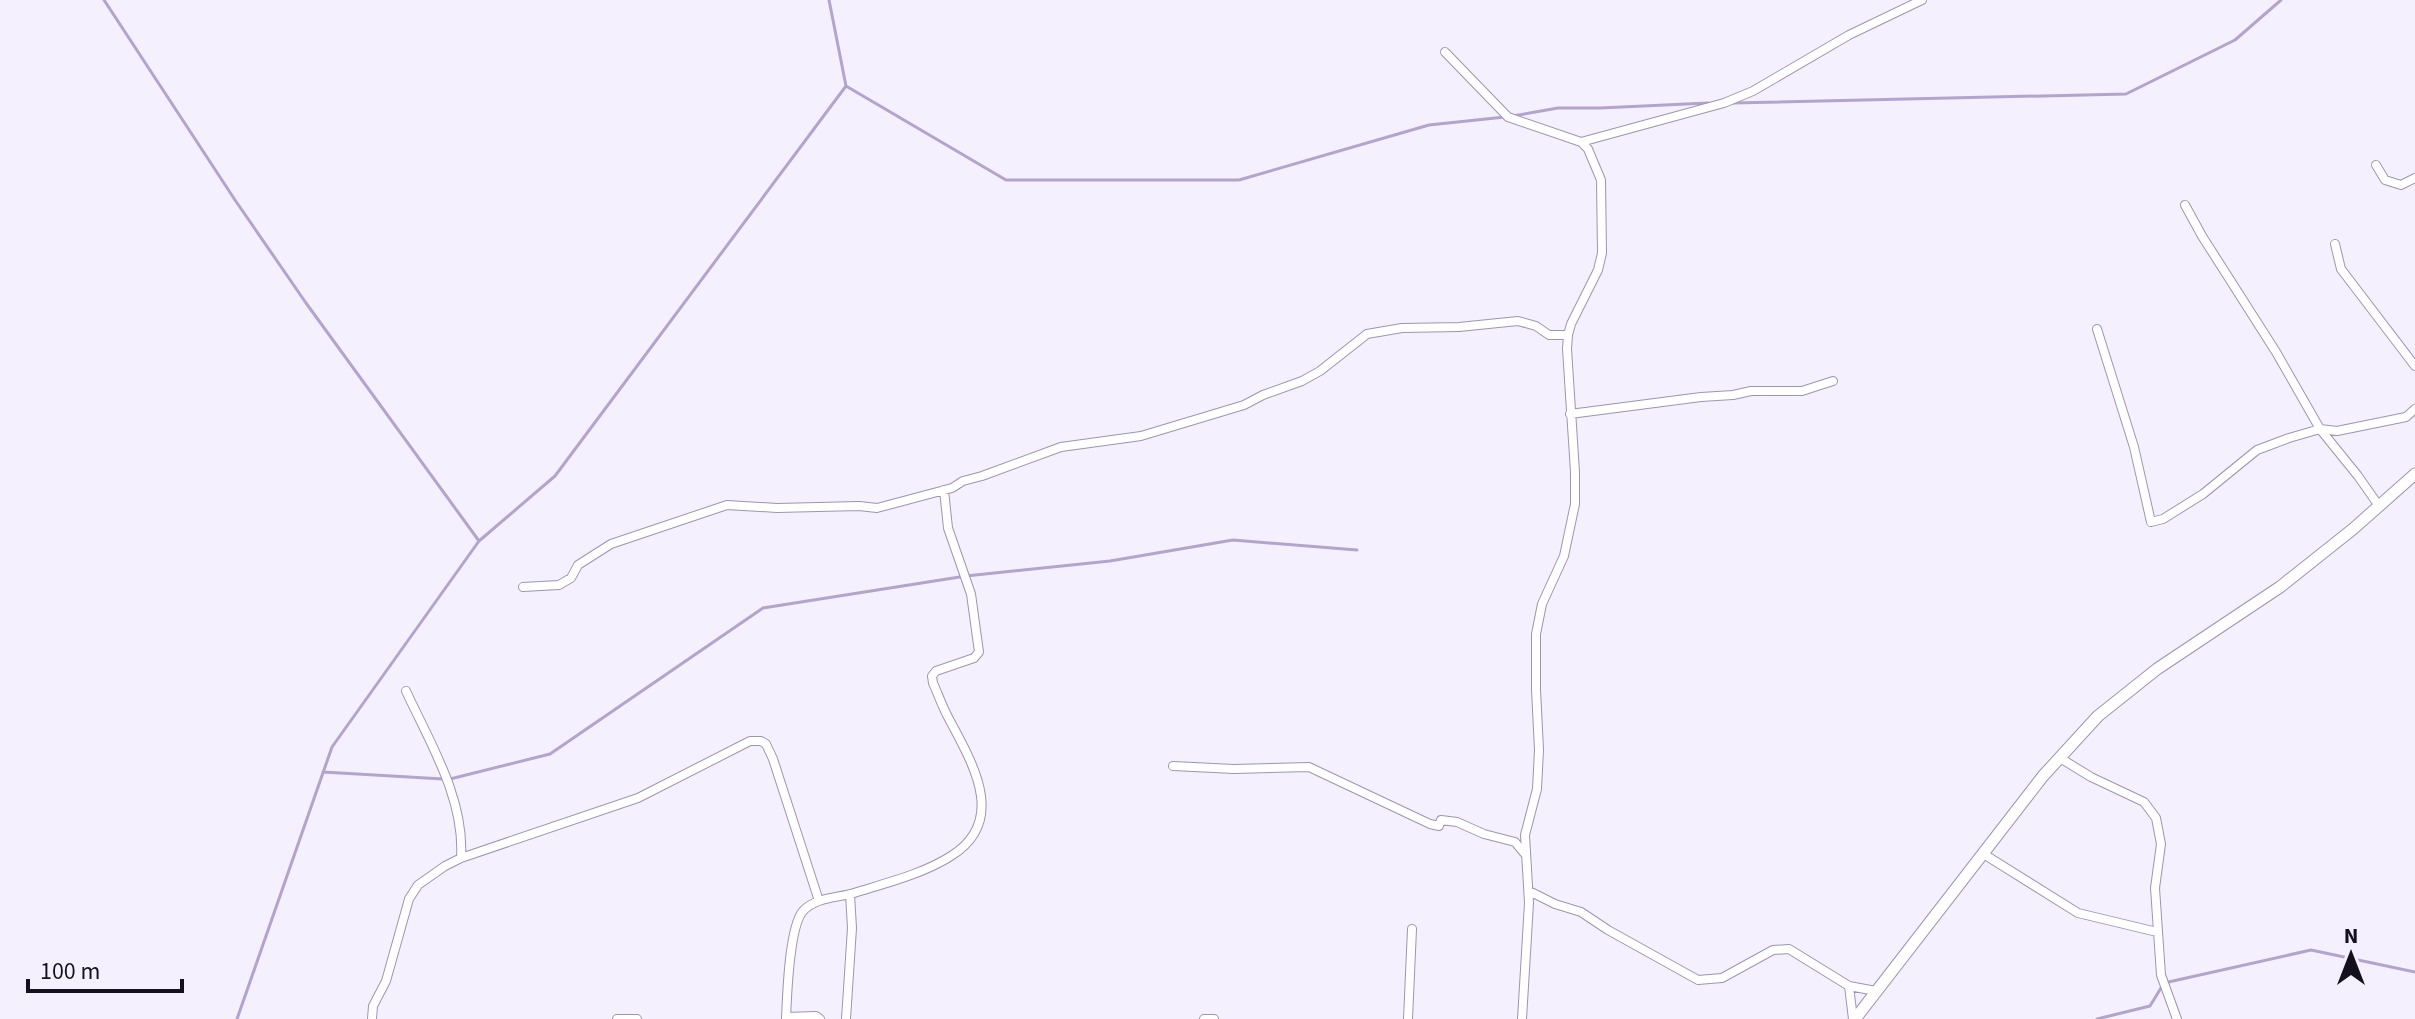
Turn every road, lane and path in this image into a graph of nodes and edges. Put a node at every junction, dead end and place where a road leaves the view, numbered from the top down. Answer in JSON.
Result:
{"nodes":[{"id":1,"x":1922,"y":0,"type":"edge"},
{"id":2,"x":1445,"y":52,"type":"dead end"},
{"id":3,"x":1581,"y":142,"type":"junction"},
{"id":4,"x":2376,"y":165,"type":"dead end"},
{"id":5,"x":2415,"y":178,"type":"edge"},
{"id":6,"x":2185,"y":205,"type":"dead end"},
{"id":7,"x":2335,"y":244,"type":"dead end"},
{"id":8,"x":2097,"y":329,"type":"dead end"},
{"id":9,"x":1568,"y":335,"type":"junction"},
{"id":10,"x":2415,"y":366,"type":"edge"},
{"id":11,"x":1833,"y":381,"type":"dead end"},
{"id":12,"x":2415,"y":409,"type":"edge"},
{"id":13,"x":1570,"y":414,"type":"junction"},
{"id":14,"x":2320,"y":429,"type":"junction"},
{"id":15,"x":2415,"y":474,"type":"edge"},
{"id":16,"x":944,"y":490,"type":"junction"},
{"id":17,"x":2379,"y":506,"type":"junction"},
{"id":18,"x":523,"y":587,"type":"dead end"},
{"id":19,"x":406,"y":691,"type":"dead end"},
{"id":20,"x":2060,"y":758,"type":"junction"},
{"id":21,"x":1173,"y":766,"type":"dead end"},
{"id":22,"x":1982,"y":853,"type":"junction"},
{"id":23,"x":1525,"y":854,"type":"junction"},
{"id":24,"x":461,"y":858,"type":"junction"},
{"id":25,"x":1529,"y":891,"type":"junction"},
{"id":26,"x":850,"y":894,"type":"junction"},
{"id":27,"x":819,"y":901,"type":"junction"},
{"id":28,"x":1412,"y":929,"type":"dead end"},
{"id":29,"x":2157,"y":932,"type":"junction"},
{"id":30,"x":1849,"y":986,"type":"junction"},
{"id":31,"x":1876,"y":991,"type":"junction"},
{"id":32,"x":786,"y":1018,"type":"edge"},
{"id":33,"x":372,"y":1019,"type":"edge"},
{"id":34,"x":617,"y":1019,"type":"edge"},
{"id":35,"x":637,"y":1019,"type":"edge"},
{"id":36,"x":820,"y":1019,"type":"edge"},
{"id":37,"x":846,"y":1019,"type":"edge"},
{"id":38,"x":1204,"y":1019,"type":"edge"},
{"id":39,"x":1214,"y":1019,"type":"edge"},
{"id":40,"x":1408,"y":1019,"type":"edge"},
{"id":41,"x":1522,"y":1019,"type":"edge"},
{"id":42,"x":1854,"y":1019,"type":"edge"},
{"id":43,"x":2177,"y":1019,"type":"edge"}],
"edges":[{"from":1,"to":3,"type":"street"},
{"from":2,"to":3,"type":"street"},
{"from":3,"to":9,"type":"street"},
{"from":4,"to":5,"type":"street"},
{"from":6,"to":14,"type":"street"},
{"from":7,"to":10,"type":"street"},
{"from":8,"to":14,"type":"street"},
{"from":9,"to":13,"type":"street"},
{"from":9,"to":16,"type":"street"},
{"from":11,"to":13,"type":"street"},
{"from":12,"to":14,"type":"street"},
{"from":13,"to":23,"type":"street"},
{"from":14,"to":17,"type":"street"},
{"from":15,"to":17,"type":"main road"},
{"from":16,"to":18,"type":"street"},
{"from":16,"to":26,"type":"street"},
{"from":17,"to":20,"type":"main road"},
{"from":19,"to":24,"type":"street"},
{"from":20,"to":22,"type":"main road"},
{"from":20,"to":29,"type":"street"},
{"from":21,"to":23,"type":"street"},
{"from":22,"to":29,"type":"street"},
{"from":22,"to":31,"type":"main road"},
{"from":23,"to":25,"type":"street"},
{"from":24,"to":27,"type":"street"},
{"from":24,"to":33,"type":"street"},
{"from":25,"to":30,"type":"street"},
{"from":25,"to":41,"type":"street"},
{"from":26,"to":27,"type":"street"},
{"from":26,"to":37,"type":"street"},
{"from":27,"to":32,"type":"street"},
{"from":28,"to":40,"type":"street"},
{"from":29,"to":43,"type":"street"},
{"from":30,"to":31,"type":"street"},
{"from":30,"to":42,"type":"street"},
{"from":31,"to":42,"type":"main road"},
{"from":32,"to":36,"type":"street"},
{"from":34,"to":35,"type":"street"},
{"from":38,"to":39,"type":"street"}]}
